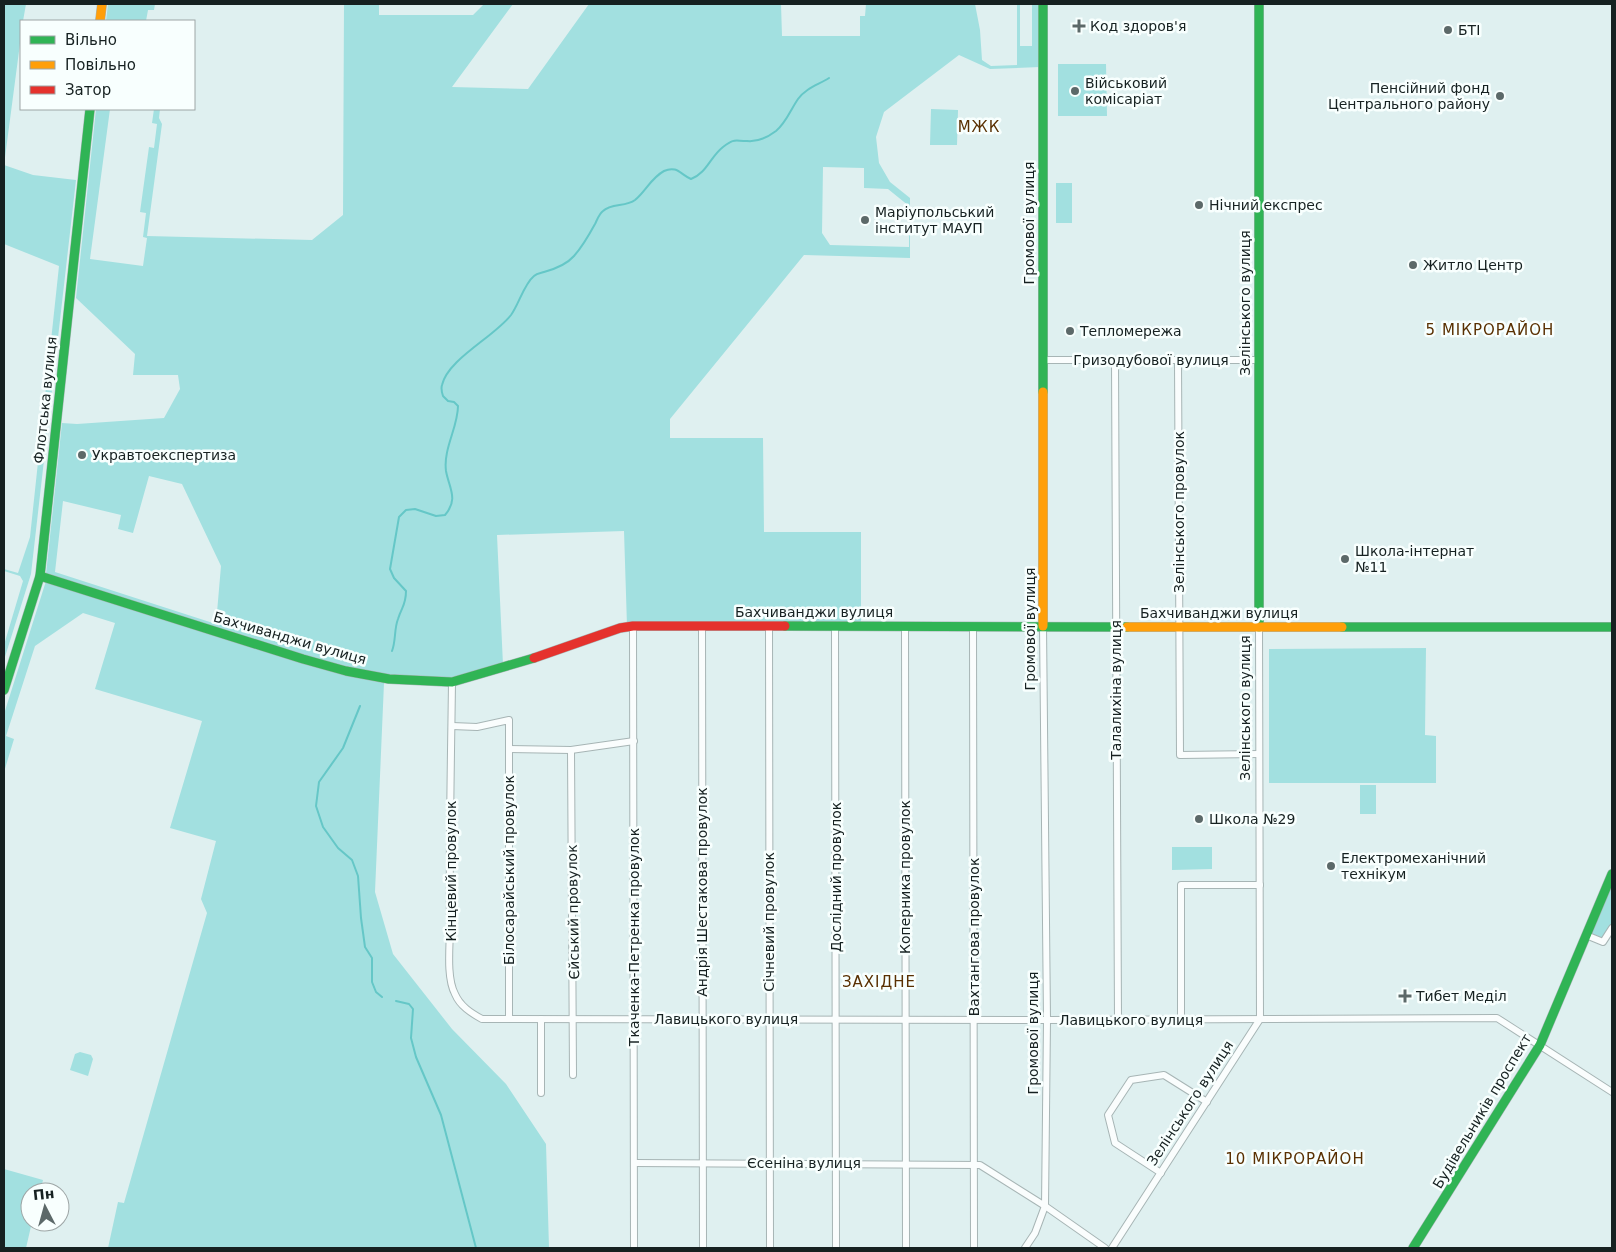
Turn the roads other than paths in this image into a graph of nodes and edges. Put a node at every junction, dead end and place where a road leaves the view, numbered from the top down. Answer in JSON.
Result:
{"nodes":[{"id":1,"x":102,"y":4,"type":"edge"},
{"id":2,"x":1043,"y":4,"type":"edge"},
{"id":3,"x":1259,"y":4,"type":"edge"},
{"id":4,"x":100,"y":20,"type":"edge"},
{"id":5,"x":90,"y":110,"type":"edge"},
{"id":6,"x":1043,"y":360,"type":"junction"},
{"id":7,"x":1115,"y":360,"type":"junction"},
{"id":8,"x":1178,"y":360,"type":"junction"},
{"id":9,"x":1259,"y":360,"type":"junction"},
{"id":10,"x":40,"y":576,"type":"junction"},
{"id":11,"x":702,"y":625,"type":"junction"},
{"id":12,"x":633,"y":626,"type":"junction"},
{"id":13,"x":769,"y":626,"type":"junction"},
{"id":14,"x":835,"y":626,"type":"junction"},
{"id":15,"x":905,"y":626,"type":"junction"},
{"id":16,"x":974,"y":626,"type":"junction"},
{"id":17,"x":1043,"y":626,"type":"junction"},
{"id":18,"x":1116,"y":626,"type":"junction"},
{"id":19,"x":1180,"y":627,"type":"junction"},
{"id":20,"x":1259,"y":627,"type":"junction"},
{"id":21,"x":1612,"y":627,"type":"edge"},
{"id":22,"x":452,"y":682,"type":"junction"},
{"id":23,"x":4,"y":690,"type":"edge"},
{"id":24,"x":452,"y":726,"type":"junction"},
{"id":25,"x":634,"y":741,"type":"junction"},
{"id":26,"x":509,"y":749,"type":"junction"},
{"id":27,"x":571,"y":750,"type":"junction"},
{"id":28,"x":1259,"y":754,"type":"junction"},
{"id":29,"x":1612,"y":874,"type":"edge"},
{"id":30,"x":1260,"y":885,"type":"junction"},
{"id":31,"x":1612,"y":928,"type":"edge"},
{"id":32,"x":1586,"y":935,"type":"junction"},
{"id":33,"x":509,"y":1019,"type":"junction"},
{"id":34,"x":541,"y":1019,"type":"junction"},
{"id":35,"x":574,"y":1019,"type":"junction"},
{"id":36,"x":634,"y":1019,"type":"junction"},
{"id":37,"x":836,"y":1019,"type":"junction"},
{"id":38,"x":1260,"y":1019,"type":"junction"},
{"id":39,"x":702,"y":1020,"type":"junction"},
{"id":40,"x":770,"y":1020,"type":"junction"},
{"id":41,"x":906,"y":1020,"type":"junction"},
{"id":42,"x":974,"y":1020,"type":"junction"},
{"id":43,"x":1047,"y":1020,"type":"junction"},
{"id":44,"x":1118,"y":1020,"type":"junction"},
{"id":45,"x":1181,"y":1020,"type":"junction"},
{"id":46,"x":1540,"y":1045,"type":"junction"},
{"id":47,"x":573,"y":1075,"type":"dead end"},
{"id":48,"x":1612,"y":1092,"type":"edge"},
{"id":49,"x":541,"y":1093,"type":"dead end"},
{"id":50,"x":1206,"y":1102,"type":"junction"},
{"id":51,"x":634,"y":1163,"type":"junction"},
{"id":52,"x":703,"y":1163,"type":"junction"},
{"id":53,"x":770,"y":1163,"type":"junction"},
{"id":54,"x":836,"y":1164,"type":"junction"},
{"id":55,"x":906,"y":1164,"type":"junction"},
{"id":56,"x":974,"y":1164,"type":"junction"},
{"id":57,"x":1161,"y":1173,"type":"junction"},
{"id":58,"x":1045,"y":1206,"type":"junction"},
{"id":59,"x":634,"y":1248,"type":"edge"},
{"id":60,"x":703,"y":1248,"type":"edge"},
{"id":61,"x":770,"y":1248,"type":"edge"},
{"id":62,"x":836,"y":1248,"type":"edge"},
{"id":63,"x":906,"y":1248,"type":"edge"},
{"id":64,"x":974,"y":1248,"type":"edge"},
{"id":65,"x":1025,"y":1248,"type":"edge"},
{"id":66,"x":1105,"y":1248,"type":"edge"},
{"id":67,"x":1112,"y":1248,"type":"edge"},
{"id":68,"x":1413,"y":1248,"type":"edge"}],
"edges":[{"from":1,"to":4,"type":"street"},
{"from":2,"to":6,"type":"street","name":"Громової вулиця"},
{"from":3,"to":9,"type":"street","name":"Зелінського вулиця"},
{"from":5,"to":10,"type":"street","name":"Флотська вулиця"},
{"from":6,"to":7,"type":"street","name":"Гризодубової вулиця"},
{"from":6,"to":17,"type":"street","name":"Громової вулиця"},
{"from":7,"to":8,"type":"street","name":"Гризодубової вулиця"},
{"from":7,"to":18,"type":"street","name":"Талалихіна вулиця"},
{"from":8,"to":9,"type":"street","name":"Гризодубової вулиця"},
{"from":8,"to":19,"type":"street","name":"Зелінського провулок"},
{"from":9,"to":20,"type":"street","name":"Зелінського вулиця"},
{"from":10,"to":22,"type":"street","name":"Бахчиванджи вулиця"},
{"from":10,"to":23,"type":"street","name":"Флотська вулиця"},
{"from":11,"to":12,"type":"street","name":"Бахчиванджи вулиця"},
{"from":11,"to":13,"type":"street","name":"Бахчиванджи вулиця"},
{"from":11,"to":39,"type":"street","name":"Андрія Шестакова провулок"},
{"from":12,"to":22,"type":"street","name":"Бахчиванджи вулиця"},
{"from":12,"to":25,"type":"street","name":"Ткаченка-Петренка провулок"},
{"from":13,"to":14,"type":"street","name":"Бахчиванджи вулиця"},
{"from":13,"to":40,"type":"street","name":"Січневий провулок"},
{"from":14,"to":15,"type":"street","name":"Бахчиванджи вулиця"},
{"from":14,"to":37,"type":"street","name":"Дослідний провулок"},
{"from":15,"to":16,"type":"street","name":"Бахчиванджи вулиця"},
{"from":15,"to":41,"type":"street","name":"Коперника провулок"},
{"from":16,"to":17,"type":"street","name":"Бахчиванджи вулиця"},
{"from":16,"to":42,"type":"street","name":"Вахтангова провулок"},
{"from":17,"to":18,"type":"street","name":"Бахчиванджи вулиця"},
{"from":17,"to":43,"type":"street","name":"Громової вулиця"},
{"from":18,"to":19,"type":"street","name":"Бахчиванджи вулиця"},
{"from":18,"to":44,"type":"street","name":"Талалихіна вулиця"},
{"from":19,"to":20,"type":"street","name":"Бахчиванджи вулиця"},
{"from":19,"to":28,"type":"street","name":"Зелінського провулок"},
{"from":20,"to":21,"type":"street","name":"Бахчиванджи вулиця"},
{"from":20,"to":28,"type":"street","name":"Зелінського вулиця"},
{"from":22,"to":24,"type":"street","name":"Кінцевий провулок"},
{"from":24,"to":26,"type":"street","name":"Білосарайський провулок"},
{"from":24,"to":33,"type":"street","name":"Кінцевий провулок"},
{"from":25,"to":27,"type":"street"},
{"from":25,"to":36,"type":"street","name":"Ткаченка-Петренка провулок"},
{"from":26,"to":27,"type":"street"},
{"from":26,"to":33,"type":"street","name":"Білосарайський провулок"},
{"from":27,"to":35,"type":"street","name":"Єйський провулок"},
{"from":28,"to":30,"type":"street","name":"Зелінського вулиця"},
{"from":29,"to":32,"type":"street","name":"Будівельників проспект"},
{"from":30,"to":38,"type":"street","name":"Зелінського вулиця"},
{"from":30,"to":45,"type":"street"},
{"from":31,"to":32,"type":"street"},
{"from":32,"to":46,"type":"street","name":"Будівельників проспект"},
{"from":33,"to":34,"type":"street","name":"Лавицького вулиця"},
{"from":34,"to":35,"type":"street","name":"Лавицького вулиця"},
{"from":34,"to":49,"type":"street"},
{"from":35,"to":36,"type":"street","name":"Лавицького вулиця"},
{"from":35,"to":47,"type":"street","name":"Єйський провулок"},
{"from":36,"to":39,"type":"street","name":"Лавицького вулиця"},
{"from":36,"to":51,"type":"street","name":"Ткаченка-Петренка провулок"},
{"from":37,"to":40,"type":"street","name":"Лавицького вулиця"},
{"from":37,"to":41,"type":"street","name":"Лавицького вулиця"},
{"from":37,"to":54,"type":"street","name":"Дослідний провулок"},
{"from":38,"to":45,"type":"street","name":"Лавицького вулиця"},
{"from":38,"to":46,"type":"street","name":"Лавицького вулиця"},
{"from":38,"to":50,"type":"street","name":"Зелінського вулиця"},
{"from":39,"to":40,"type":"street","name":"Лавицького вулиця"},
{"from":39,"to":52,"type":"street","name":"Андрія Шестакова провулок"},
{"from":40,"to":53,"type":"street","name":"Січневий провулок"},
{"from":41,"to":42,"type":"street","name":"Лавицького вулиця"},
{"from":41,"to":55,"type":"street","name":"Коперника провулок"},
{"from":42,"to":43,"type":"street","name":"Лавицького вулиця"},
{"from":42,"to":56,"type":"street","name":"Вахтангова провулок"},
{"from":43,"to":44,"type":"street","name":"Лавицького вулиця"},
{"from":43,"to":58,"type":"street","name":"Громової вулиця"},
{"from":44,"to":45,"type":"street","name":"Лавицького вулиця"},
{"from":46,"to":48,"type":"street","name":"Лавицького вулиця"},
{"from":46,"to":68,"type":"street","name":"Будівельників проспект"},
{"from":50,"to":57,"type":"street","name":"Зелінського вулиця"},
{"from":50,"to":57,"type":"street"},
{"from":51,"to":52,"type":"street","name":"Єсеніна вулиця"},
{"from":51,"to":59,"type":"street","name":"Ткаченка-Петренка провулок"},
{"from":52,"to":53,"type":"street","name":"Єсеніна вулиця"},
{"from":52,"to":60,"type":"street","name":"Андрія Шестакова провулок"},
{"from":53,"to":54,"type":"street","name":"Єсеніна вулиця"},
{"from":53,"to":61,"type":"street","name":"Січневий провулок"},
{"from":54,"to":55,"type":"street","name":"Єсеніна вулиця"},
{"from":54,"to":62,"type":"street","name":"Дослідний провулок"},
{"from":55,"to":56,"type":"street","name":"Єсеніна вулиця"},
{"from":55,"to":63,"type":"street","name":"Коперника провулок"},
{"from":56,"to":58,"type":"street"},
{"from":56,"to":64,"type":"street","name":"Вахтангова провулок"},
{"from":57,"to":67,"type":"street","name":"Зелінського вулиця"},
{"from":58,"to":65,"type":"street","name":"Громової вулиця"},
{"from":58,"to":66,"type":"street"}]}
